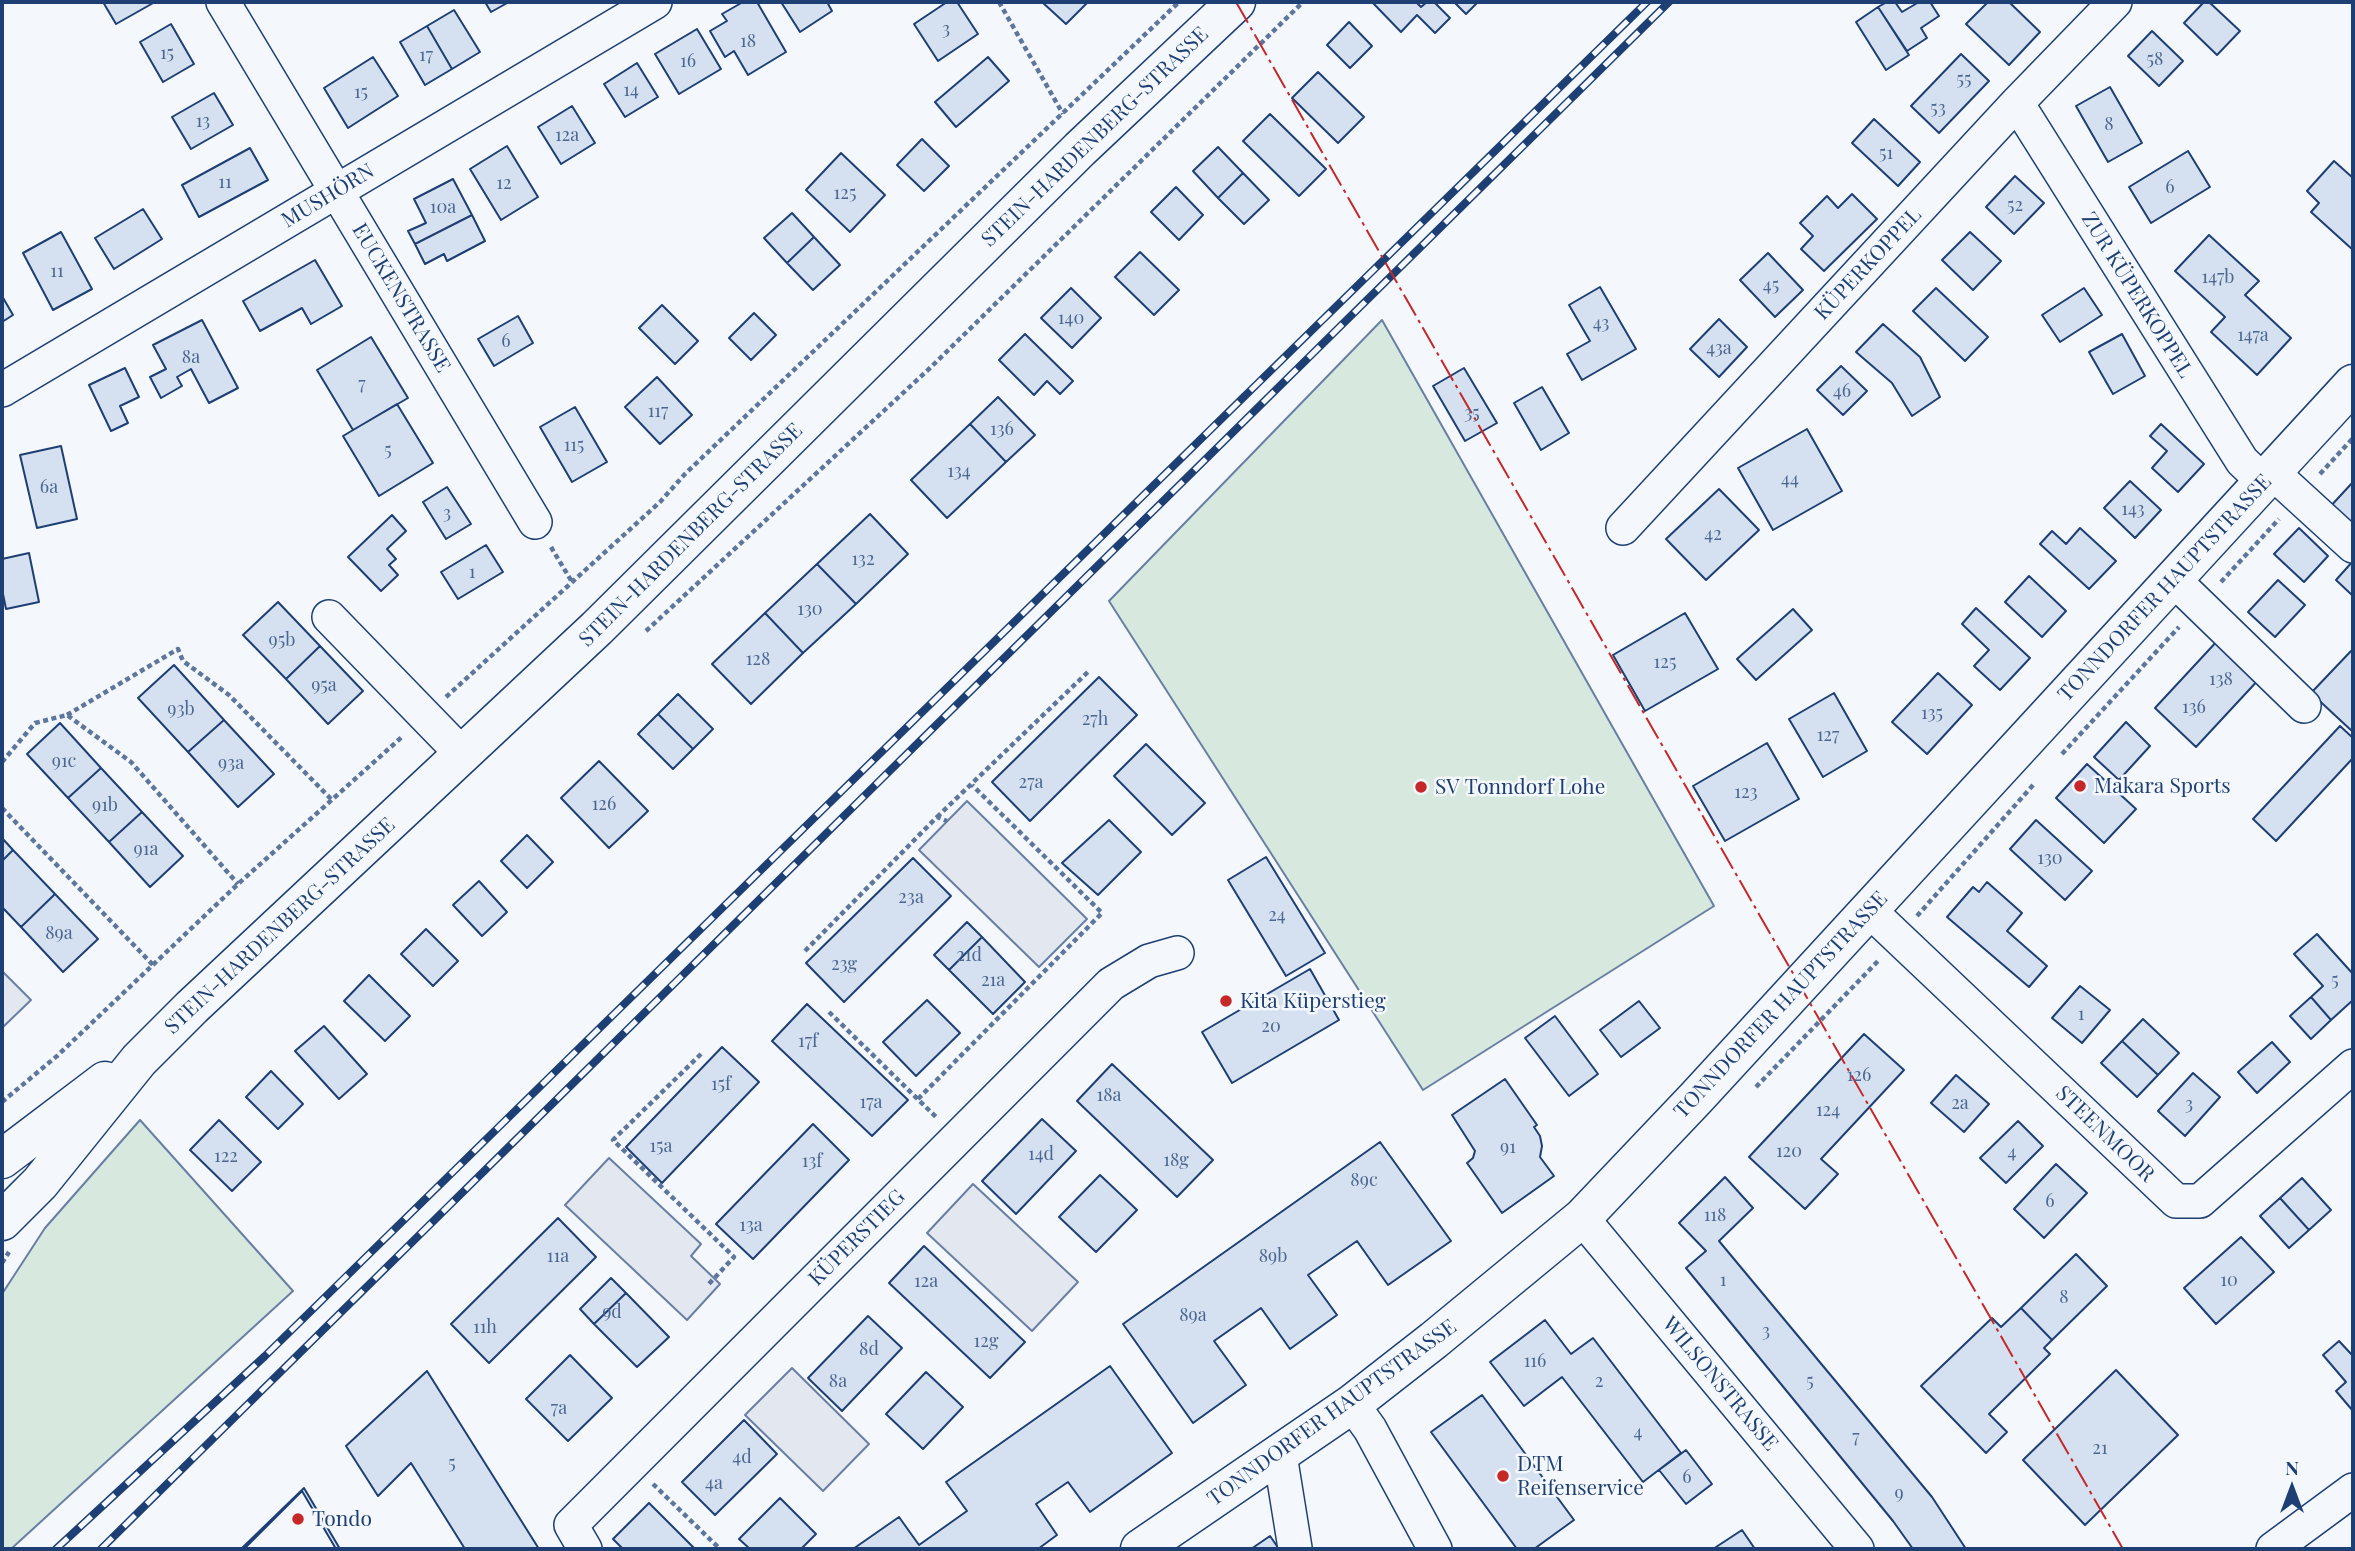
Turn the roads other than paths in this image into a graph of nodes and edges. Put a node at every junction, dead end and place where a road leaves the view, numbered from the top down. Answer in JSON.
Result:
{"nodes":[{"id":1,"x":223,"y":2,"type":"edge"},
{"id":2,"x":655,"y":2,"type":"edge"},
{"id":3,"x":1236,"y":2,"type":"edge"},
{"id":4,"x":2115,"y":2,"type":"edge"},
{"id":5,"x":2017,"y":103,"type":"junction"},
{"id":6,"x":337,"y":191,"type":"junction"},
{"id":7,"x":2353,"y":384,"type":"edge"},
{"id":8,"x":2,"y":390,"type":"edge"},
{"id":9,"x":2268,"y":477,"type":"junction"},
{"id":10,"x":536,"y":522,"type":"road end"},
{"id":11,"x":1623,"y":528,"type":"dead end"},
{"id":12,"x":2353,"y":547,"type":"edge"},
{"id":13,"x":2174,"y":579,"type":"junction"},
{"id":14,"x":329,"y":617,"type":"dead end"},
{"id":15,"x":2304,"y":706,"type":"dead end"},
{"id":16,"x":462,"y":754,"type":"junction"},
{"id":17,"x":1869,"y":910,"type":"junction"},
{"id":18,"x":1177,"y":953,"type":"dead end"},
{"id":19,"x":139,"y":1060,"type":"junction"},
{"id":20,"x":2353,"y":1066,"type":"edge"},
{"id":21,"x":2,"y":1158,"type":"edge"},
{"id":22,"x":1582,"y":1218,"type":"junction"},
{"id":23,"x":7,"y":1234,"type":"edge"},
{"id":24,"x":1352,"y":1404,"type":"junction"},
{"id":25,"x":1280,"y":1455,"type":"junction"},
{"id":26,"x":2353,"y":1490,"type":"edge"},
{"id":27,"x":1295,"y":1548,"type":"edge"},
{"id":28,"x":585,"y":1549,"type":"edge"},
{"id":29,"x":1140,"y":1549,"type":"edge"},
{"id":30,"x":1436,"y":1549,"type":"edge"},
{"id":31,"x":1857,"y":1549,"type":"edge"},
{"id":32,"x":2273,"y":1549,"type":"edge"}],
"edges":[{"from":1,"to":6,"type":"street","name":"EUCKENSTRASSE"},
{"from":2,"to":6,"type":"street","name":"MUSHÖRN"},
{"from":3,"to":16,"type":"main road","name":"STEIN-HARDENBERG-STRASSE"},
{"from":4,"to":5,"type":"street","name":"KÜPERKOPPEL"},
{"from":5,"to":9,"type":"street","name":"ZUR KÜPERKOPPEL"},
{"from":5,"to":11,"type":"street","name":"KÜPERKOPPEL"},
{"from":6,"to":8,"type":"street","name":"MUSHÖRN"},
{"from":6,"to":10,"type":"street","name":"EUCKENSTRASSE"},
{"from":7,"to":9,"type":"main road","name":"TONNDORFER HAUPTSTRASSE"},
{"from":9,"to":12,"type":"street","name":"ZUR KÜPERKOPPEL"},
{"from":9,"to":13,"type":"main road","name":"TONNDORFER HAUPTSTRASSE"},
{"from":13,"to":15,"type":"street"},
{"from":13,"to":17,"type":"main road","name":"TONNDORFER HAUPTSTRASSE"},
{"from":14,"to":16,"type":"street"},
{"from":16,"to":19,"type":"main road","name":"STEIN-HARDENBERG-STRASSE"},
{"from":17,"to":20,"type":"street","name":"STEENMOOR"},
{"from":17,"to":22,"type":"main road","name":"TONNDORFER HAUPTSTRASSE"},
{"from":18,"to":28,"type":"street","name":"KÜPERSTIEG"},
{"from":19,"to":21,"type":"main road","name":"STEIN-HARDENBERG-STRASSE"},
{"from":19,"to":23,"type":"main road","name":"STEIN-HARDENBERG-STRASSE"},
{"from":22,"to":24,"type":"main road","name":"TONNDORFER HAUPTSTRASSE"},
{"from":22,"to":31,"type":"street","name":"WILSONSTRASSE"},
{"from":24,"to":25,"type":"main road","name":"TONNDORFER HAUPTSTRASSE"},
{"from":24,"to":30,"type":"street"},
{"from":25,"to":27,"type":"street"},
{"from":25,"to":29,"type":"main road","name":"TONNDORFER HAUPTSTRASSE"},
{"from":26,"to":32,"type":"street"}]}
